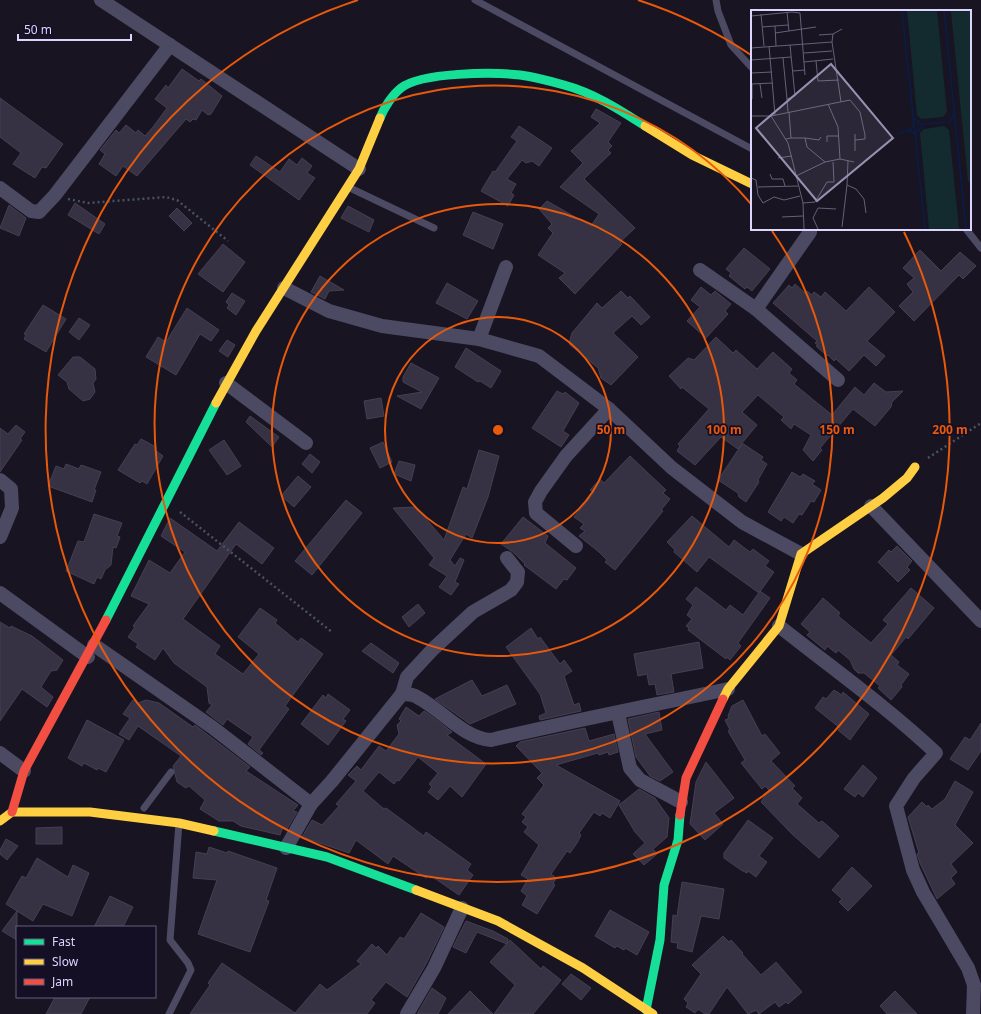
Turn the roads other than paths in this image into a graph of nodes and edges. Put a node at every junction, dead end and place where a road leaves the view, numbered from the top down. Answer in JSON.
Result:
{"nodes":[{"id":1,"x":101,"y":0,"type":"edge"},
{"id":2,"x":475,"y":0,"type":"edge"},
{"id":3,"x":716,"y":0,"type":"edge"},
{"id":4,"x":170,"y":45,"type":"junction"},
{"id":5,"x":751,"y":67,"type":"edge"},
{"id":6,"x":751,"y":148,"type":"edge"},
{"id":7,"x":359,"y":169,"type":"junction"},
{"id":8,"x":751,"y":184,"type":"edge"},
{"id":9,"x":348,"y":187,"type":"junction"},
{"id":10,"x":0,"y":188,"type":"edge"},
{"id":11,"x":434,"y":228,"type":"dead end"},
{"id":12,"x":809,"y":230,"type":"edge"},
{"id":13,"x":967,"y":230,"type":"edge"},
{"id":14,"x":981,"y":248,"type":"edge"},
{"id":15,"x":506,"y":267,"type":"dead end"},
{"id":16,"x":700,"y":270,"type":"dead end"},
{"id":17,"x":284,"y":288,"type":"junction"},
{"id":18,"x":756,"y":309,"type":"junction"},
{"id":19,"x":479,"y":338,"type":"junction"},
{"id":20,"x":838,"y":380,"type":"dead end"},
{"id":21,"x":226,"y":383,"type":"junction"},
{"id":22,"x":609,"y":409,"type":"junction"},
{"id":23,"x":306,"y":443,"type":"dead end"},
{"id":24,"x":915,"y":467,"type":"road end"},
{"id":25,"x":0,"y":480,"type":"edge"},
{"id":26,"x":871,"y":506,"type":"junction"},
{"id":27,"x":0,"y":537,"type":"edge"},
{"id":28,"x":576,"y":546,"type":"dead end"},
{"id":29,"x":801,"y":554,"type":"junction"},
{"id":30,"x":507,"y":558,"type":"dead end"},
{"id":31,"x":0,"y":593,"type":"edge"},
{"id":32,"x":981,"y":621,"type":"edge"},
{"id":33,"x":779,"y":626,"type":"junction"},
{"id":34,"x":91,"y":651,"type":"junction"},
{"id":35,"x":728,"y":689,"type":"junction"},
{"id":36,"x":402,"y":694,"type":"junction"},
{"id":37,"x":618,"y":713,"type":"junction"},
{"id":38,"x":0,"y":753,"type":"edge"},
{"id":39,"x":24,"y":771,"type":"junction"},
{"id":40,"x":171,"y":772,"type":"dead end"},
{"id":41,"x":681,"y":802,"type":"junction"},
{"id":42,"x":311,"y":804,"type":"junction"},
{"id":43,"x":12,"y":812,"type":"junction"},
{"id":44,"x":141,"y":813,"type":"junction"},
{"id":45,"x":0,"y":821,"type":"edge"},
{"id":46,"x":179,"y":823,"type":"junction"},
{"id":47,"x":286,"y":848,"type":"junction"},
{"id":48,"x":462,"y":908,"type":"junction"},
{"id":49,"x":968,"y":968,"type":"junction"},
{"id":50,"x":981,"y":975,"type":"edge"},
{"id":51,"x":650,"y":1012,"type":"edge"},
{"id":52,"x":169,"y":1014,"type":"edge"},
{"id":53,"x":407,"y":1014,"type":"edge"},
{"id":54,"x":973,"y":1014,"type":"edge"}],
"edges":[{"from":1,"to":4,"type":"street"},
{"from":2,"to":6,"type":"lane"},
{"from":3,"to":5,"type":"lane"},
{"from":4,"to":7,"type":"street"},
{"from":4,"to":10,"type":"street"},
{"from":7,"to":8,"type":"street"},
{"from":7,"to":9,"type":"street"},
{"from":9,"to":11,"type":"lane"},
{"from":9,"to":17,"type":"street"},
{"from":12,"to":18,"type":"street"},
{"from":13,"to":14,"type":"lane"},
{"from":15,"to":19,"type":"street"},
{"from":16,"to":18,"type":"street"},
{"from":17,"to":19,"type":"street"},
{"from":17,"to":21,"type":"street"},
{"from":18,"to":20,"type":"street"},
{"from":19,"to":22,"type":"street"},
{"from":21,"to":23,"type":"street"},
{"from":21,"to":34,"type":"street"},
{"from":22,"to":28,"type":"street"},
{"from":22,"to":29,"type":"street"},
{"from":24,"to":26,"type":"street"},
{"from":25,"to":27,"type":"street"},
{"from":26,"to":29,"type":"street"},
{"from":26,"to":32,"type":"street"},
{"from":29,"to":33,"type":"street"},
{"from":30,"to":36,"type":"street"},
{"from":31,"to":34,"type":"street"},
{"from":33,"to":35,"type":"street"},
{"from":33,"to":49,"type":"street"},
{"from":34,"to":39,"type":"street"},
{"from":34,"to":42,"type":"street"},
{"from":35,"to":37,"type":"street"},
{"from":35,"to":41,"type":"street"},
{"from":36,"to":37,"type":"street"},
{"from":36,"to":42,"type":"street"},
{"from":37,"to":41,"type":"street"},
{"from":38,"to":39,"type":"street"},
{"from":39,"to":43,"type":"street"},
{"from":40,"to":44,"type":"lane"},
{"from":41,"to":51,"type":"street"},
{"from":42,"to":47,"type":"street"},
{"from":43,"to":44,"type":"street"},
{"from":43,"to":45,"type":"street"},
{"from":44,"to":46,"type":"street"},
{"from":46,"to":47,"type":"street"},
{"from":46,"to":52,"type":"lane"},
{"from":47,"to":48,"type":"street"},
{"from":48,"to":51,"type":"street"},
{"from":48,"to":53,"type":"street"},
{"from":49,"to":50,"type":"street"},
{"from":49,"to":54,"type":"street"}]}
